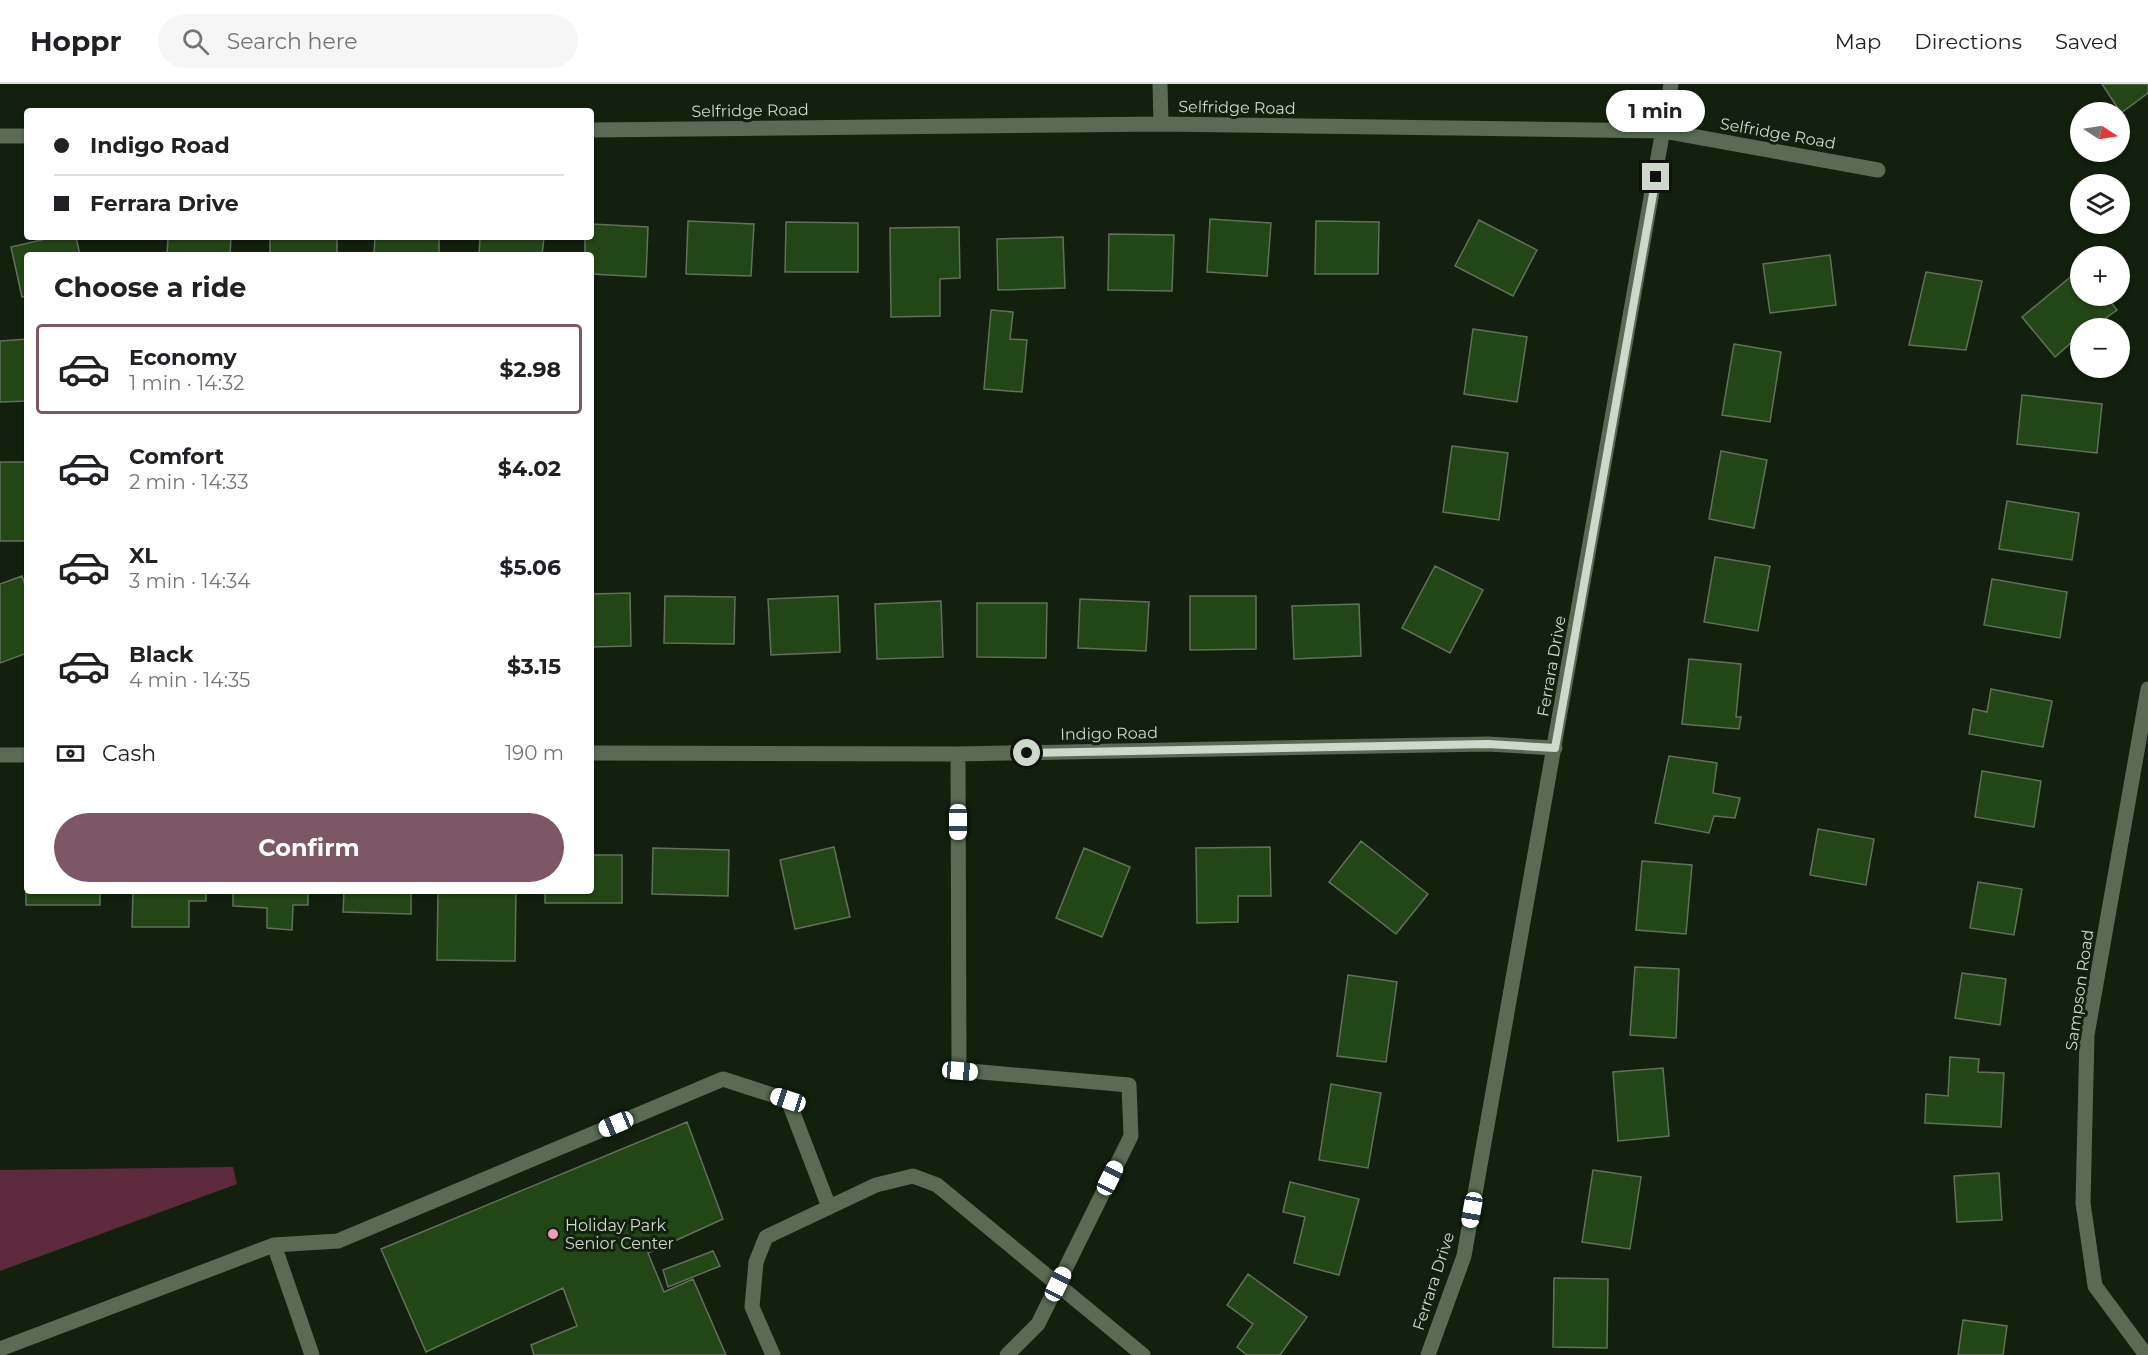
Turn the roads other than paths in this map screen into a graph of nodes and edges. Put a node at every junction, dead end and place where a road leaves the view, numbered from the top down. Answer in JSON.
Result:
{"nodes":[{"id":1,"x":1160,"y":84,"type":"edge"},
{"id":2,"x":1671,"y":84,"type":"edge"},
{"id":3,"x":1161,"y":124,"type":"junction"},
{"id":4,"x":594,"y":130,"type":"edge"},
{"id":5,"x":1664,"y":131,"type":"junction"},
{"id":6,"x":0,"y":136,"type":"edge"},
{"id":7,"x":24,"y":136,"type":"edge"},
{"id":8,"x":1878,"y":170,"type":"dead end"},
{"id":9,"x":2148,"y":689,"type":"edge"},
{"id":10,"x":1555,"y":748,"type":"junction"},
{"id":11,"x":594,"y":753,"type":"edge"},
{"id":12,"x":958,"y":754,"type":"junction"},
{"id":13,"x":0,"y":755,"type":"edge"},
{"id":14,"x":24,"y":755,"type":"edge"},
{"id":15,"x":829,"y":1207,"type":"junction"},
{"id":16,"x":274,"y":1245,"type":"junction"},
{"id":17,"x":1058,"y":1284,"type":"junction"},
{"id":18,"x":0,"y":1349,"type":"edge"},
{"id":19,"x":312,"y":1355,"type":"edge"},
{"id":20,"x":772,"y":1355,"type":"edge"},
{"id":21,"x":1006,"y":1355,"type":"edge"},
{"id":22,"x":1143,"y":1355,"type":"edge"},
{"id":23,"x":1428,"y":1355,"type":"edge"},
{"id":24,"x":2146,"y":1355,"type":"edge"}],
"edges":[{"from":1,"to":3,"type":"street"},
{"from":2,"to":5,"type":"street","name":"Ferrara Drive"},
{"from":3,"to":4,"type":"street","name":"Selfridge Road"},
{"from":3,"to":5,"type":"street","name":"Selfridge Road"},
{"from":5,"to":8,"type":"street","name":"Selfridge Road"},
{"from":5,"to":10,"type":"street","name":"Ferrara Drive"},
{"from":6,"to":7,"type":"street"},
{"from":9,"to":24,"type":"street","name":"Sampson Road"},
{"from":10,"to":12,"type":"street","name":"Indigo Road"},
{"from":10,"to":23,"type":"street","name":"Ferrara Drive"},
{"from":11,"to":12,"type":"street","name":"Indigo Road"},
{"from":12,"to":17,"type":"street"},
{"from":13,"to":14,"type":"street"},
{"from":15,"to":16,"type":"street"},
{"from":15,"to":17,"type":"street"},
{"from":15,"to":20,"type":"street"},
{"from":16,"to":18,"type":"street"},
{"from":16,"to":19,"type":"street"},
{"from":17,"to":21,"type":"street"},
{"from":17,"to":22,"type":"street"}]}
